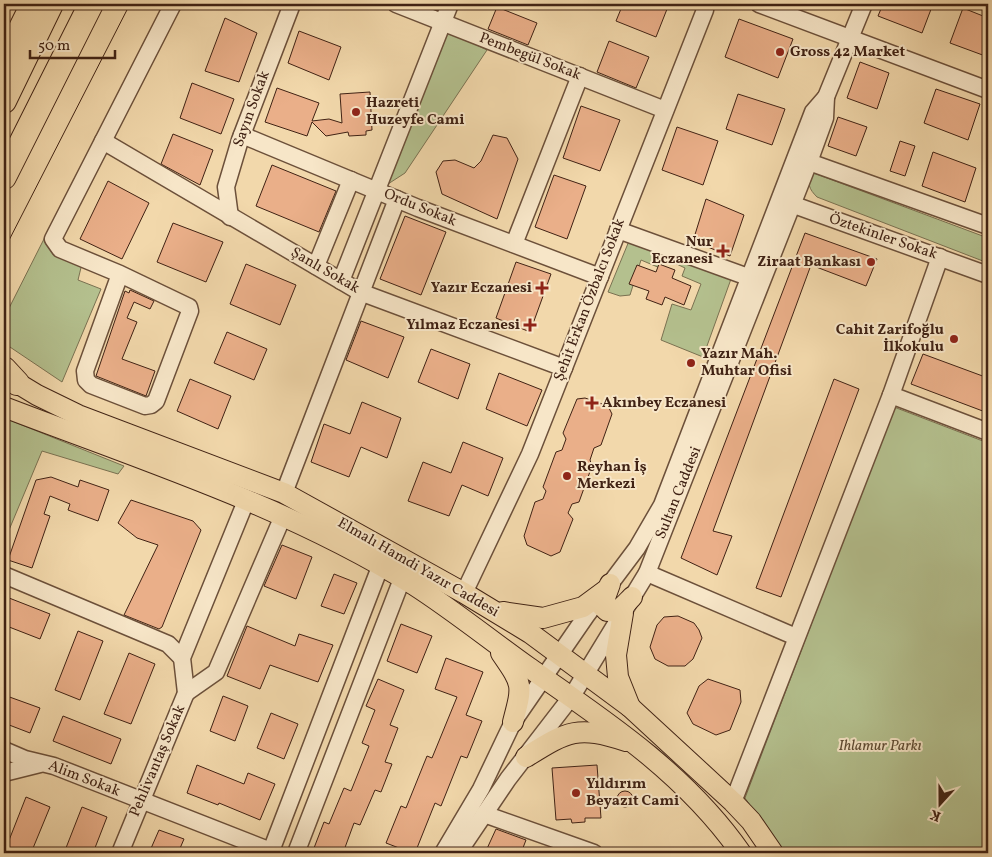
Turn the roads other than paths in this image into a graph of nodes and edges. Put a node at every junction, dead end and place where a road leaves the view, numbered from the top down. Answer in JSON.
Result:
{"nodes":[{"id":1,"x":33,"y":4,"type":"edge"},
{"id":2,"x":51,"y":4,"type":"edge"},
{"id":3,"x":75,"y":4,"type":"edge"},
{"id":4,"x":91,"y":4,"type":"edge"},
{"id":5,"x":174,"y":4,"type":"edge"},
{"id":6,"x":292,"y":4,"type":"edge"},
{"id":7,"x":396,"y":4,"type":"edge"},
{"id":8,"x":450,"y":4,"type":"edge"},
{"id":9,"x":706,"y":4,"type":"edge"},
{"id":10,"x":759,"y":4,"type":"edge"},
{"id":11,"x":864,"y":4,"type":"edge"},
{"id":12,"x":443,"y":22,"type":"junction"},
{"id":13,"x":850,"y":38,"type":"junction"},
{"id":14,"x":4,"y":62,"type":"edge"},
{"id":15,"x":580,"y":76,"type":"junction"},
{"id":16,"x":988,"y":90,"type":"edge"},
{"id":17,"x":826,"y":96,"type":"junction"},
{"id":18,"x":4,"y":101,"type":"edge"},
{"id":19,"x":665,"y":110,"type":"junction"},
{"id":20,"x":242,"y":135,"type":"junction"},
{"id":21,"x":103,"y":141,"type":"junction"},
{"id":22,"x":4,"y":142,"type":"edge"},
{"id":23,"x":809,"y":162,"type":"junction"},
{"id":24,"x":4,"y":176,"type":"edge"},
{"id":25,"x":351,"y":180,"type":"junction"},
{"id":26,"x":377,"y":191,"type":"junction"},
{"id":27,"x":397,"y":199,"type":"junction"},
{"id":28,"x":785,"y":202,"type":"junction"},
{"id":29,"x":230,"y":217,"type":"junction"},
{"id":30,"x":988,"y":226,"type":"edge"},
{"id":31,"x":618,"y":230,"type":"junction"},
{"id":32,"x":514,"y":244,"type":"junction"},
{"id":33,"x":940,"y":256,"type":"junction"},
{"id":34,"x":316,"y":266,"type":"junction"},
{"id":35,"x":120,"y":274,"type":"junction"},
{"id":36,"x":988,"y":275,"type":"edge"},
{"id":37,"x":600,"y":277,"type":"junction"},
{"id":38,"x":748,"y":277,"type":"junction"},
{"id":39,"x":341,"y":281,"type":"junction"},
{"id":40,"x":360,"y":292,"type":"junction"},
{"id":41,"x":564,"y":368,"type":"junction"},
{"id":42,"x":8,"y":376,"type":"edge"},
{"id":43,"x":891,"y":395,"type":"junction"},
{"id":44,"x":4,"y":406,"type":"edge"},
{"id":45,"x":988,"y":432,"type":"edge"},
{"id":46,"x":284,"y":493,"type":"junction"},
{"id":47,"x":246,"y":500,"type":"junction"},
{"id":48,"x":283,"y":516,"type":"junction"},
{"id":49,"x":380,"y":567,"type":"junction"},
{"id":50,"x":647,"y":573,"type":"junction"},
{"id":51,"x":4,"y":575,"type":"edge"},
{"id":52,"x":402,"y":579,"type":"junction"},
{"id":53,"x":608,"y":587,"type":"junction"},
{"id":54,"x":464,"y":592,"type":"junction"},
{"id":55,"x":628,"y":605,"type":"junction"},
{"id":56,"x":492,"y":610,"type":"junction"},
{"id":57,"x":796,"y":637,"type":"junction"},
{"id":58,"x":491,"y":639,"type":"junction"},
{"id":59,"x":561,"y":655,"type":"junction"},
{"id":60,"x":182,"y":658,"type":"junction"},
{"id":61,"x":587,"y":674,"type":"junction"},
{"id":62,"x":546,"y":678,"type":"junction"},
{"id":63,"x":186,"y":693,"type":"junction"},
{"id":64,"x":572,"y":696,"type":"junction"},
{"id":65,"x":630,"y":707,"type":"junction"},
{"id":66,"x":513,"y":722,"type":"junction"},
{"id":67,"x":638,"y":745,"type":"junction"},
{"id":68,"x":4,"y":750,"type":"edge"},
{"id":69,"x":526,"y":757,"type":"junction"},
{"id":70,"x":43,"y":763,"type":"junction"},
{"id":71,"x":4,"y":773,"type":"edge"},
{"id":72,"x":140,"y":801,"type":"junction"},
{"id":73,"x":733,"y":802,"type":"junction"},
{"id":74,"x":484,"y":814,"type":"junction"},
{"id":75,"x":268,"y":851,"type":"edge"},
{"id":76,"x":120,"y":853,"type":"edge"},
{"id":77,"x":296,"y":853,"type":"edge"},
{"id":78,"x":443,"y":853,"type":"edge"},
{"id":79,"x":458,"y":853,"type":"edge"},
{"id":80,"x":594,"y":853,"type":"edge"},
{"id":81,"x":741,"y":853,"type":"edge"},
{"id":82,"x":773,"y":853,"type":"edge"}],
"edges":[{"from":1,"to":14,"type":"highway"},
{"from":2,"to":18,"type":"highway"},
{"from":3,"to":22,"type":"highway"},
{"from":4,"to":24,"type":"highway"},
{"from":5,"to":21,"type":"street"},
{"from":6,"to":20,"type":"street","name":"Sayın Sokak"},
{"from":7,"to":12,"type":"street","name":"Pembegül Sokak"},
{"from":8,"to":12,"type":"street"},
{"from":9,"to":19,"type":"street","name":"Şehit Erkan Özbalcı Sokak"},
{"from":10,"to":13,"type":"street"},
{"from":11,"to":13,"type":"street","name":"Sultan Caddesi"},
{"from":12,"to":15,"type":"street","name":"Pembegül Sokak"},
{"from":12,"to":26,"type":"street"},
{"from":13,"to":16,"type":"street"},
{"from":13,"to":17,"type":"street","name":"Sultan Caddesi"},
{"from":15,"to":19,"type":"street","name":"Pembegül Sokak"},
{"from":15,"to":32,"type":"street"},
{"from":17,"to":23,"type":"street","name":"Sultan Caddesi"},
{"from":17,"to":28,"type":"street","name":"Sultan Caddesi"},
{"from":19,"to":31,"type":"street","name":"Şehit Erkan Özbalcı Sokak"},
{"from":20,"to":25,"type":"street","name":"Ordu Sokak"},
{"from":20,"to":29,"type":"street","name":"Sayın Sokak"},
{"from":21,"to":29,"type":"street","name":"Şanlı Sokak"},
{"from":21,"to":35,"type":"street"},
{"from":23,"to":28,"type":"street","name":"Sultan Caddesi"},
{"from":23,"to":30,"type":"street"},
{"from":25,"to":26,"type":"street","name":"Ordu Sokak"},
{"from":25,"to":34,"type":"street"},
{"from":26,"to":27,"type":"street","name":"Ordu Sokak"},
{"from":26,"to":39,"type":"street"},
{"from":27,"to":32,"type":"street","name":"Ordu Sokak"},
{"from":27,"to":40,"type":"street"},
{"from":28,"to":33,"type":"street","name":"Öztekinler Sokak"},
{"from":28,"to":38,"type":"street","name":"Sultan Caddesi"},
{"from":28,"to":50,"type":"street","name":"Sultan Caddesi"},
{"from":29,"to":34,"type":"street","name":"Şanlı Sokak"},
{"from":31,"to":37,"type":"street","name":"Şehit Erkan Özbalcı Sokak"},
{"from":31,"to":38,"type":"street"},
{"from":32,"to":37,"type":"street","name":"Ordu Sokak"},
{"from":33,"to":36,"type":"street","name":"Öztekinler Sokak"},
{"from":33,"to":43,"type":"street"},
{"from":34,"to":39,"type":"street","name":"Şanlı Sokak"},
{"from":35,"to":35,"type":"street"},
{"from":37,"to":41,"type":"street","name":"Şehit Erkan Özbalcı Sokak"},
{"from":38,"to":53,"type":"street","name":"Sultan Caddesi"},
{"from":39,"to":40,"type":"street","name":"Şanlı Sokak"},
{"from":40,"to":41,"type":"street","name":"Şanlı Sokak"},
{"from":40,"to":46,"type":"street"},
{"from":41,"to":54,"type":"street","name":"Şehit Erkan Özbalcı Sokak"},
{"from":42,"to":46,"type":"main road","name":"Elmalı Hamdi Yazır Caddesi"},
{"from":43,"to":45,"type":"street"},
{"from":43,"to":57,"type":"street"},
{"from":44,"to":47,"type":"main road","name":"Elmalı Hamdi Yazır Caddesi"},
{"from":46,"to":54,"type":"main road","name":"Elmalı Hamdi Yazır Caddesi"},
{"from":47,"to":48,"type":"main road","name":"Elmalı Hamdi Yazır Caddesi"},
{"from":47,"to":60,"type":"street","name":"Pehlivantaş Sokak"},
{"from":48,"to":49,"type":"main road","name":"Elmalı Hamdi Yazır Caddesi"},
{"from":48,"to":63,"type":"street"},
{"from":49,"to":52,"type":"main road","name":"Elmalı Hamdi Yazır Caddesi"},
{"from":49,"to":75,"type":"street"},
{"from":50,"to":55,"type":"street","name":"Sultan Caddesi"},
{"from":50,"to":57,"type":"street"},
{"from":51,"to":60,"type":"street"},
{"from":52,"to":58,"type":"main road","name":"Elmalı Hamdi Yazır Caddesi"},
{"from":52,"to":77,"type":"street"},
{"from":53,"to":55,"type":"main road"},
{"from":53,"to":56,"type":"main road"},
{"from":53,"to":59,"type":"street","name":"Sultan Caddesi"},
{"from":54,"to":56,"type":"main road","name":"Elmalı Hamdi Yazır Caddesi"},
{"from":55,"to":61,"type":"street","name":"Sultan Caddesi"},
{"from":55,"to":65,"type":"main road"},
{"from":56,"to":59,"type":"main road","name":"Elmalı Hamdi Yazır Caddesi"},
{"from":57,"to":73,"type":"street"},
{"from":58,"to":62,"type":"main road","name":"Elmalı Hamdi Yazır Caddesi"},
{"from":58,"to":66,"type":"main road"},
{"from":59,"to":61,"type":"main road","name":"Elmalı Hamdi Yazır Caddesi"},
{"from":59,"to":62,"type":"street","name":"Sultan Caddesi"},
{"from":60,"to":63,"type":"street","name":"Pehlivantaş Sokak"},
{"from":61,"to":64,"type":"street","name":"Sultan Caddesi"},
{"from":61,"to":65,"type":"main road","name":"Elmalı Hamdi Yazır Caddesi"},
{"from":62,"to":64,"type":"main road","name":"Elmalı Hamdi Yazır Caddesi"},
{"from":62,"to":66,"type":"street","name":"Sultan Caddesi"},
{"from":63,"to":72,"type":"street","name":"Pehlivantaş Sokak"},
{"from":64,"to":67,"type":"main road","name":"Elmalı Hamdi Yazır Caddesi"},
{"from":64,"to":69,"type":"street","name":"Sultan Caddesi"},
{"from":65,"to":73,"type":"main road","name":"Elmalı Hamdi Yazır Caddesi"},
{"from":66,"to":78,"type":"street","name":"Sultan Caddesi"},
{"from":67,"to":69,"type":"main road"},
{"from":67,"to":81,"type":"main road","name":"Elmalı Hamdi Yazır Caddesi"},
{"from":68,"to":70,"type":"street","name":"Alim Sokak"},
{"from":69,"to":74,"type":"street","name":"Sultan Caddesi"},
{"from":70,"to":71,"type":"street"},
{"from":70,"to":72,"type":"street","name":"Alim Sokak"},
{"from":72,"to":75,"type":"street","name":"Alim Sokak"},
{"from":72,"to":76,"type":"street","name":"Pehlivantaş Sokak"},
{"from":73,"to":82,"type":"main road","name":"Elmalı Hamdi Yazır Caddesi"},
{"from":74,"to":79,"type":"street","name":"Sultan Caddesi"},
{"from":74,"to":80,"type":"street"}]}
